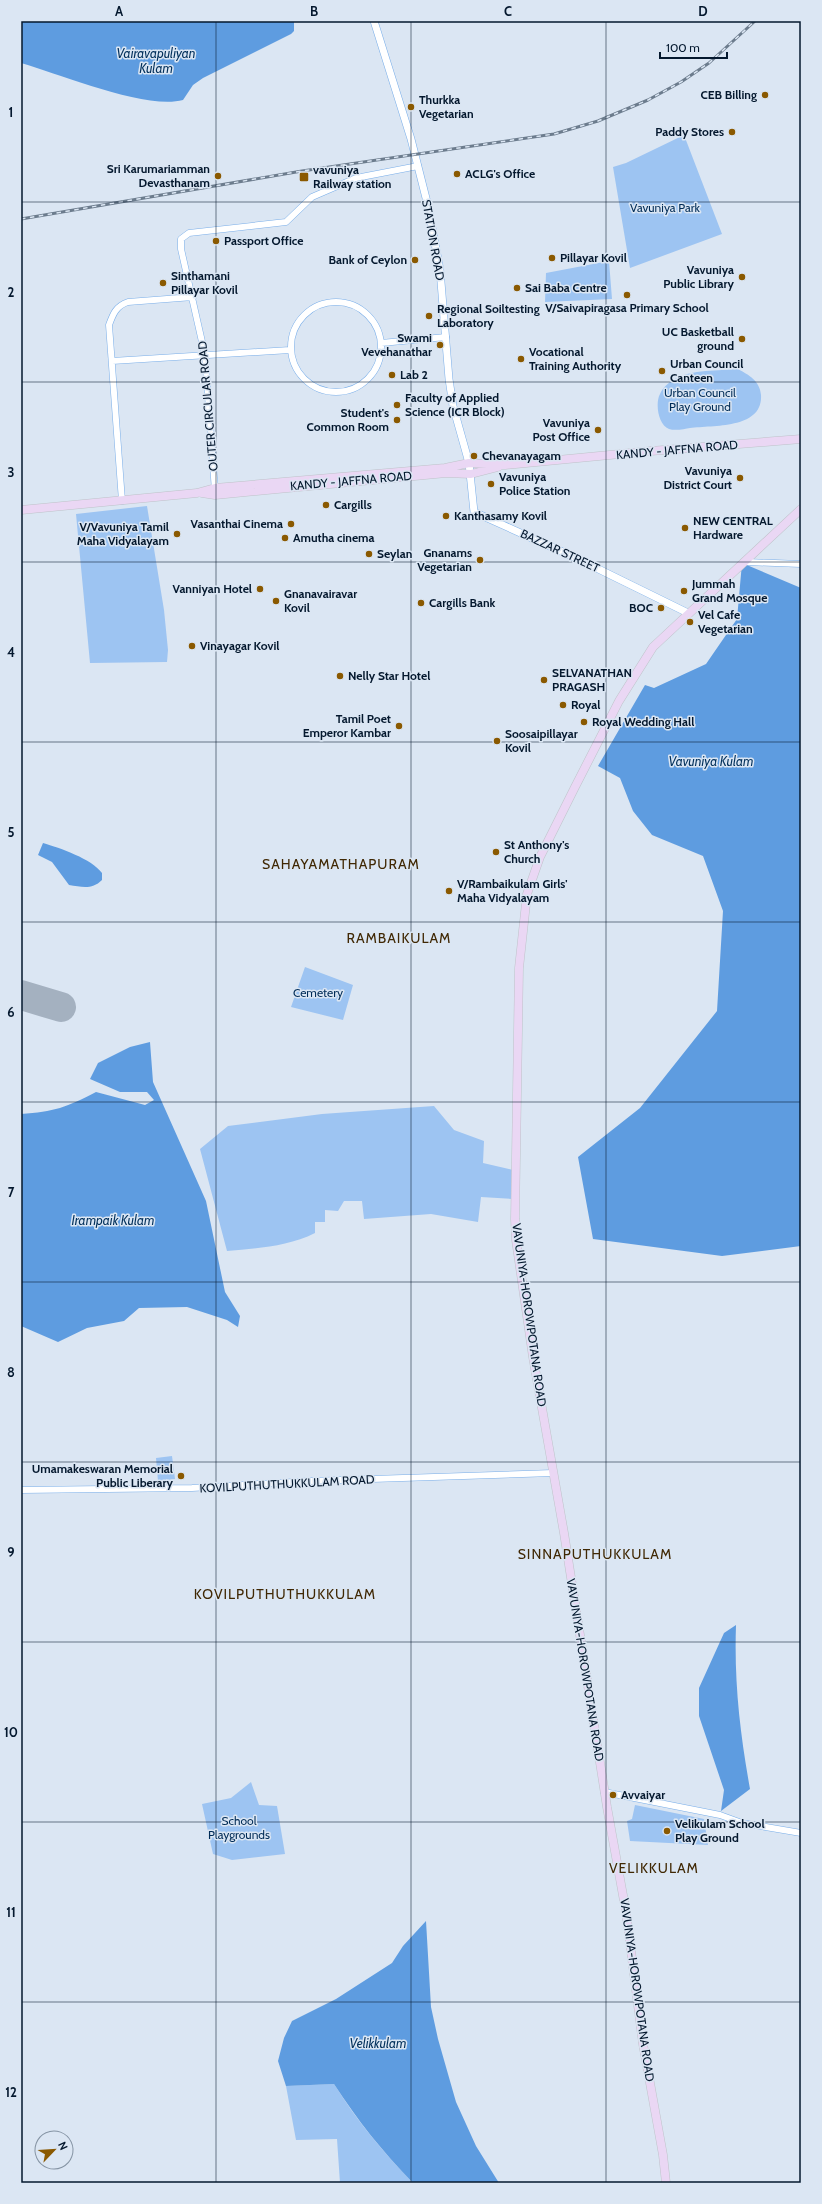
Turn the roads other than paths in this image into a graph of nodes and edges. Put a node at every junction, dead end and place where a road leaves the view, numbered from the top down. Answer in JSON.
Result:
{"nodes":[{"id":1,"x":374,"y":21,"type":"edge"},
{"id":2,"x":418,"y":166,"type":"junction"},
{"id":3,"x":193,"y":297,"type":"junction"},
{"id":4,"x":446,"y":337,"type":"junction"},
{"id":5,"x":381,"y":343,"type":"junction"},
{"id":6,"x":290,"y":350,"type":"junction"},
{"id":7,"x":205,"y":355,"type":"junction"},
{"id":8,"x":112,"y":361,"type":"junction"},
{"id":9,"x":801,"y":439,"type":"edge"},
{"id":10,"x":469,"y":463,"type":"junction"},
{"id":11,"x":505,"y":465,"type":"junction"},
{"id":12,"x":471,"y":474,"type":"junction"},
{"id":13,"x":387,"y":475,"type":"junction"},
{"id":14,"x":215,"y":491,"type":"junction"},
{"id":15,"x":122,"y":501,"type":"junction"},
{"id":16,"x":801,"y":509,"type":"edge"},
{"id":17,"x":21,"y":510,"type":"edge"},
{"id":18,"x":746,"y":562,"type":"junction"},
{"id":19,"x":801,"y":564,"type":"edge"},
{"id":20,"x":688,"y":613,"type":"junction"},
{"id":21,"x":553,"y":1473,"type":"junction"},
{"id":22,"x":21,"y":1490,"type":"edge"},
{"id":23,"x":604,"y":1792,"type":"junction"},
{"id":24,"x":801,"y":1833,"type":"edge"},
{"id":25,"x":666,"y":2183,"type":"edge"}],
"edges":[{"from":1,"to":2,"type":"main road","name":"STATION ROAD"},
{"from":2,"to":3,"type":"street","name":"OUTER CIRCULAR ROAD"},
{"from":2,"to":4,"type":"main road","name":"STATION ROAD"},
{"from":3,"to":7,"type":"street","name":"OUTER CIRCULAR ROAD"},
{"from":3,"to":8,"type":"street"},
{"from":4,"to":5,"type":"street"},
{"from":4,"to":10,"type":"main road","name":"STATION ROAD"},
{"from":5,"to":6,"type":"street"},
{"from":5,"to":6,"type":"street"},
{"from":6,"to":7,"type":"street"},
{"from":7,"to":8,"type":"street"},
{"from":7,"to":14,"type":"street","name":"OUTER CIRCULAR ROAD"},
{"from":8,"to":15,"type":"street"},
{"from":9,"to":11,"type":"highway","name":"KANDY - JAFFNA ROAD"},
{"from":10,"to":11,"type":"highway","name":"KANDY - JAFFNA ROAD"},
{"from":10,"to":12,"type":"main road","name":"BAZZAR STREET"},
{"from":10,"to":13,"type":"highway","name":"KANDY - JAFFNA ROAD"},
{"from":11,"to":12,"type":"highway","name":"KANDY - JAFFNA ROAD"},
{"from":12,"to":13,"type":"highway","name":"KANDY - JAFFNA ROAD"},
{"from":12,"to":20,"type":"main road","name":"BAZZAR STREET"},
{"from":13,"to":14,"type":"highway","name":"KANDY - JAFFNA ROAD"},
{"from":14,"to":15,"type":"highway","name":"KANDY - JAFFNA ROAD"},
{"from":15,"to":17,"type":"highway","name":"KANDY - JAFFNA ROAD"},
{"from":16,"to":18,"type":"highway","name":"VAVUNIYA-HOROWPOTANA ROAD"},
{"from":18,"to":19,"type":"street"},
{"from":18,"to":20,"type":"highway","name":"VAVUNIYA-HOROWPOTANA ROAD"},
{"from":20,"to":21,"type":"highway","name":"VAVUNIYA-HOROWPOTANA ROAD"},
{"from":21,"to":22,"type":"street","name":"KOVILPUTHUTHUKKULAM ROAD"},
{"from":21,"to":23,"type":"highway","name":"VAVUNIYA-HOROWPOTANA ROAD"},
{"from":23,"to":24,"type":"street"},
{"from":23,"to":25,"type":"highway","name":"VAVUNIYA-HOROWPOTANA ROAD"}]}
